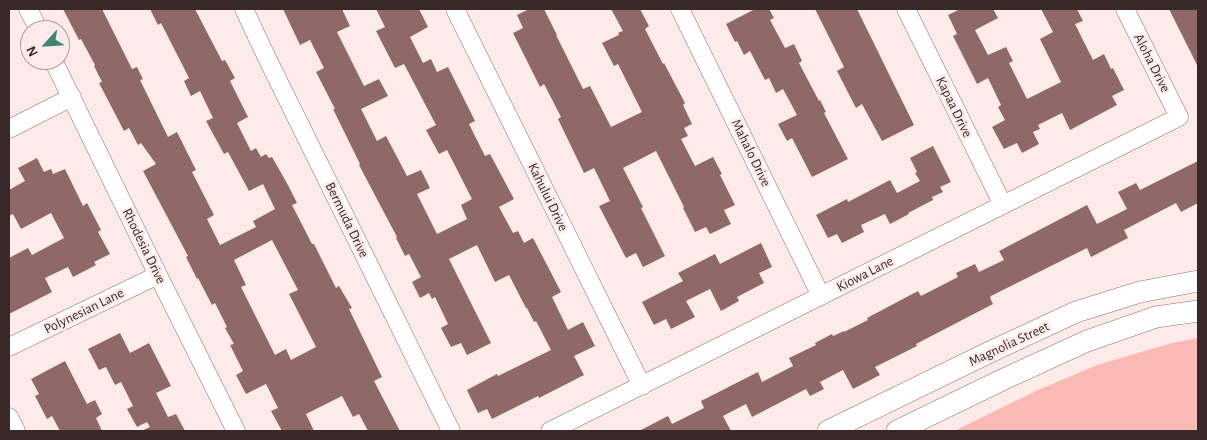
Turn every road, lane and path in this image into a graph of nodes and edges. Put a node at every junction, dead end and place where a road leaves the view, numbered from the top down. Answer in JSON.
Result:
{"nodes":[{"id":1,"x":244,"y":9,"type":"edge"},
{"id":2,"x":455,"y":9,"type":"edge"},
{"id":3,"x":680,"y":9,"type":"edge"},
{"id":4,"x":906,"y":9,"type":"edge"},
{"id":5,"x":1125,"y":9,"type":"edge"},
{"id":6,"x":58,"y":70,"type":"edge"},
{"id":7,"x":72,"y":98,"type":"junction"},
{"id":8,"x":1179,"y":117,"type":"joint"},
{"id":9,"x":9,"y":129,"type":"edge"},
{"id":10,"x":1003,"y":205,"type":"junction"},
{"id":11,"x":158,"y":276,"type":"junction"},
{"id":12,"x":1198,"y":281,"type":"edge"},
{"id":13,"x":821,"y":296,"type":"junction"},
{"id":14,"x":1198,"y":311,"type":"edge"},
{"id":15,"x":9,"y":347,"type":"edge"},
{"id":16,"x":642,"y":386,"type":"junction"},
{"id":17,"x":9,"y":417,"type":"edge"},
{"id":18,"x":16,"y":431,"type":"edge"},
{"id":19,"x":236,"y":431,"type":"edge"},
{"id":20,"x":451,"y":431,"type":"edge"},
{"id":21,"x":550,"y":431,"type":"edge"},
{"id":22,"x":828,"y":431,"type":"edge"},
{"id":23,"x":897,"y":431,"type":"edge"}],
"edges":[{"from":1,"to":20,"type":"street","name":"Bermuda Drive"},
{"from":2,"to":16,"type":"street","name":"Kahului Drive"},
{"from":3,"to":13,"type":"street","name":"Mahalo Drive"},
{"from":4,"to":10,"type":"street","name":"Kapaa Drive"},
{"from":5,"to":8,"type":"street","name":"Aloha Drive"},
{"from":6,"to":7,"type":"street","name":"Rhodesia Drive"},
{"from":7,"to":9,"type":"street"},
{"from":7,"to":11,"type":"street","name":"Rhodesia Drive"},
{"from":8,"to":10,"type":"street","name":"Kiowa Lane"},
{"from":10,"to":13,"type":"street","name":"Kiowa Lane"},
{"from":11,"to":15,"type":"street","name":"Polynesian Lane"},
{"from":11,"to":19,"type":"street","name":"Rhodesia Drive"},
{"from":12,"to":22,"type":"main road","name":"Magnolia Street"},
{"from":13,"to":16,"type":"street","name":"Kiowa Lane"},
{"from":14,"to":23,"type":"main road"},
{"from":16,"to":21,"type":"street","name":"Kiowa Lane"},
{"from":17,"to":18,"type":"street"}]}
